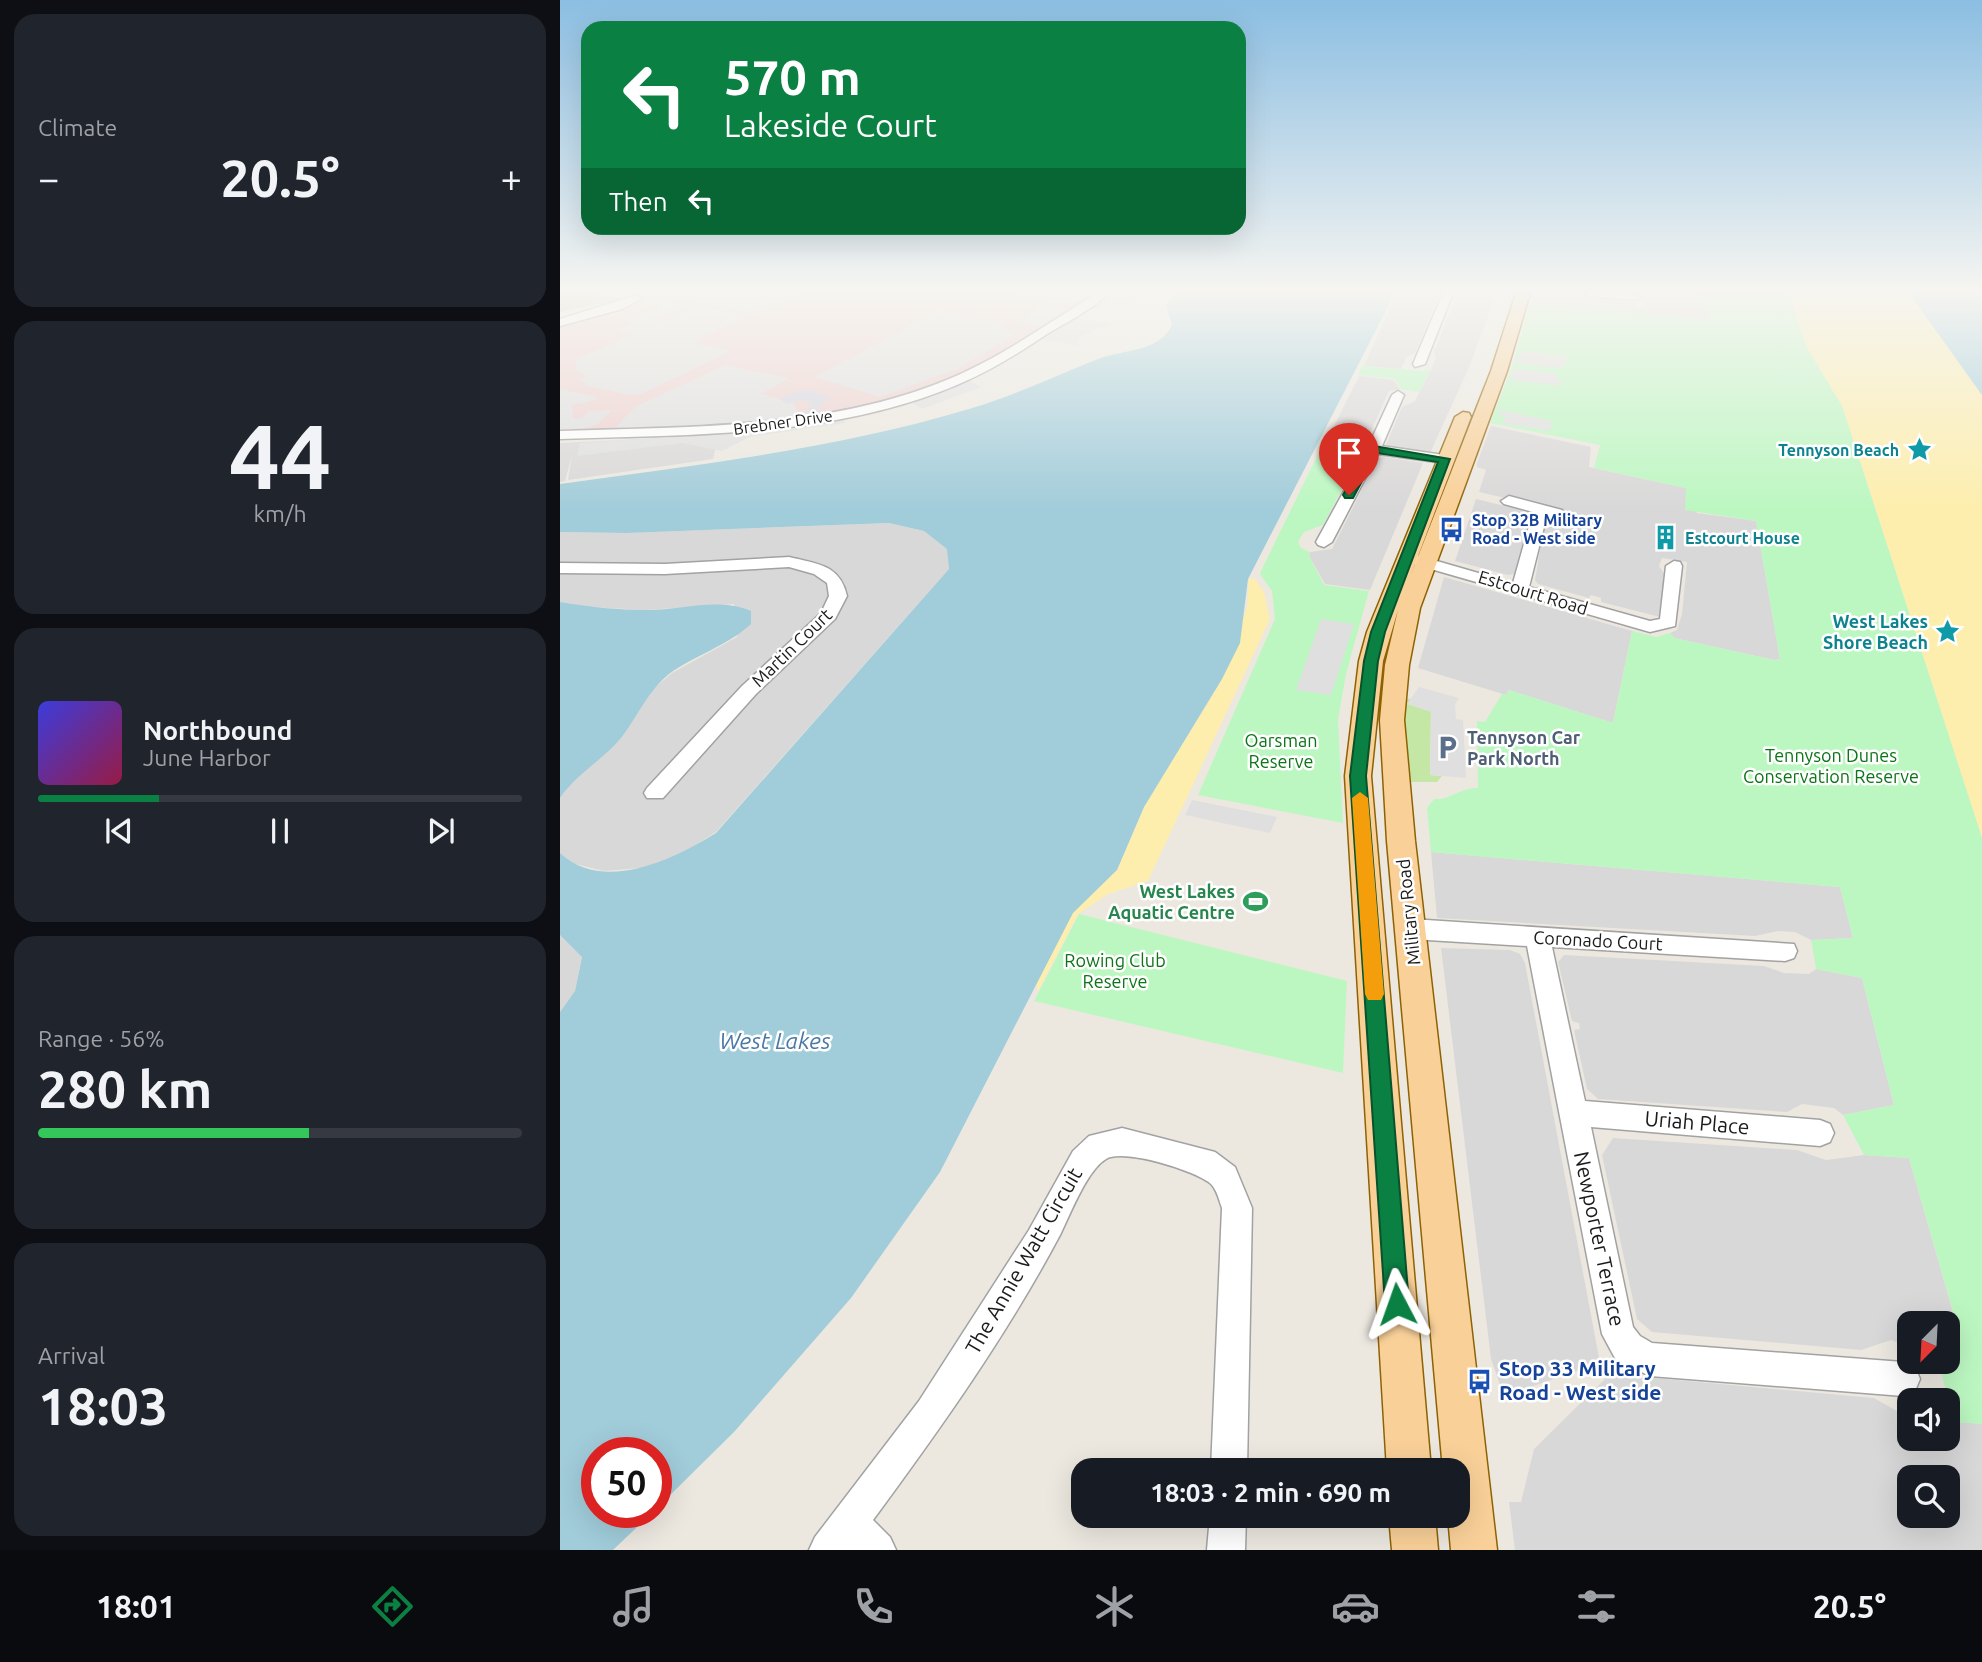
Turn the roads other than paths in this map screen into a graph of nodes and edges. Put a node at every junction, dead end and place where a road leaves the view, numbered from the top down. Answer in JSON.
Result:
{"nodes":[{"id":1,"x":986,"y":365,"type":"edge"},
{"id":2,"x":1491,"y":365,"type":"edge"},
{"id":3,"x":1493,"y":365,"type":"edge"},
{"id":4,"x":1398,"y":395,"type":"dead end"},
{"id":5,"x":560,"y":435,"type":"edge"},
{"id":6,"x":1374,"y":449,"type":"junction"},
{"id":7,"x":1444,"y":459,"type":"junction"},
{"id":8,"x":1509,"y":501,"type":"dead end"},
{"id":9,"x":1324,"y":542,"type":"dead end"},
{"id":10,"x":1415,"y":559,"type":"junction"},
{"id":11,"x":1674,"y":566,"type":"dead end"},
{"id":12,"x":560,"y":568,"type":"edge"},
{"id":13,"x":1520,"y":589,"type":"junction"},
{"id":14,"x":655,"y":793,"type":"dead end"},
{"id":15,"x":1411,"y":929,"type":"junction"},
{"id":16,"x":1538,"y":937,"type":"junction"},
{"id":17,"x":1785,"y":951,"type":"dead end"},
{"id":18,"x":1573,"y":1113,"type":"junction"},
{"id":19,"x":1820,"y":1133,"type":"dead end"},
{"id":20,"x":1385,"y":1138,"type":"junction"},
{"id":21,"x":1430,"y":1139,"type":"junction"},
{"id":22,"x":1903,"y":1379,"type":"dead end"},
{"id":23,"x":1229,"y":1458,"type":"edge"},
{"id":24,"x":1408,"y":1458,"type":"edge"},
{"id":25,"x":1227,"y":1528,"type":"edge"},
{"id":26,"x":1413,"y":1528,"type":"edge"},
{"id":27,"x":839,"y":1536,"type":"edge"},
{"id":28,"x":877,"y":1550,"type":"edge"},
{"id":29,"x":1226,"y":1550,"type":"edge"},
{"id":30,"x":1415,"y":1550,"type":"edge"},
{"id":31,"x":1474,"y":1550,"type":"edge"}],
"edges":[{"from":1,"to":5,"type":"street","name":"Brebner Drive"},
{"from":2,"to":7,"type":"main road","name":"Military Road"},
{"from":3,"to":10,"type":"main road","name":"Military Road"},
{"from":4,"to":6,"type":"street"},
{"from":6,"to":7,"type":"street"},
{"from":6,"to":9,"type":"street"},
{"from":7,"to":10,"type":"main road","name":"Military Road"},
{"from":8,"to":13,"type":"street"},
{"from":10,"to":13,"type":"street","name":"Estcourt Road"},
{"from":10,"to":15,"type":"main road","name":"Military Road"},
{"from":10,"to":20,"type":"main road","name":"Military Road"},
{"from":11,"to":13,"type":"street","name":"Estcourt Road"},
{"from":12,"to":14,"type":"street","name":"Martin Court"},
{"from":15,"to":16,"type":"street","name":"Coronado Court"},
{"from":15,"to":21,"type":"main road","name":"Military Road"},
{"from":16,"to":17,"type":"street","name":"Coronado Court"},
{"from":16,"to":18,"type":"street","name":"Newporter Terrace"},
{"from":18,"to":19,"type":"street","name":"Uriah Place"},
{"from":18,"to":22,"type":"street","name":"Newporter Terrace"},
{"from":20,"to":21,"type":"main road"},
{"from":20,"to":24,"type":"main road","name":"Military Road"},
{"from":21,"to":31,"type":"main road","name":"Military Road"},
{"from":23,"to":27,"type":"street","name":"The Annie Watt Circuit"},
{"from":25,"to":29,"type":"street"},
{"from":26,"to":30,"type":"main road"},
{"from":27,"to":28,"type":"street","name":"The Annie Watt Circuit"}]}
